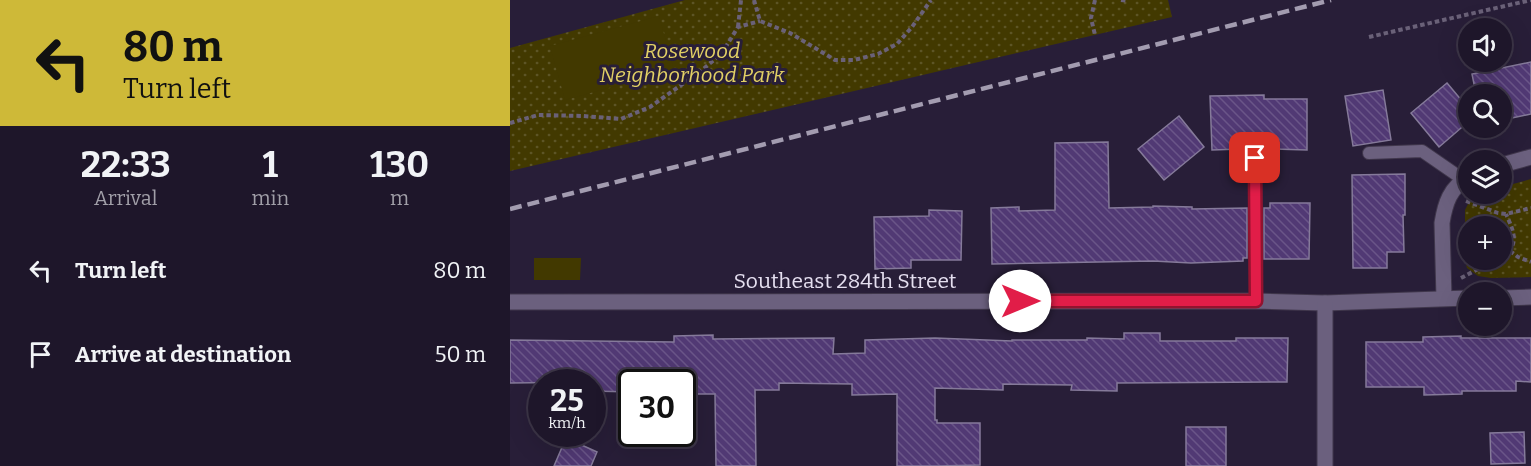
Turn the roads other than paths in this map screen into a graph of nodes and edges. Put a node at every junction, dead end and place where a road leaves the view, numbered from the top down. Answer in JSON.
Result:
{"nodes":[{"id":1,"x":1369,"y":153,"type":"dead end"},
{"id":2,"x":1531,"y":157,"type":"edge"},
{"id":3,"x":1255,"y":158,"type":"dead end"},
{"id":4,"x":1512,"y":162,"type":"edge"},
{"id":5,"x":1458,"y":174,"type":"edge"},
{"id":6,"x":1458,"y":186,"type":"edge"},
{"id":7,"x":1444,"y":293,"type":"junction"},
{"id":8,"x":1458,"y":296,"type":"edge"},
{"id":9,"x":1531,"y":297,"type":"edge"},
{"id":10,"x":1512,"y":298,"type":"edge"},
{"id":11,"x":1256,"y":301,"type":"junction"},
{"id":12,"x":510,"y":302,"type":"edge"},
{"id":13,"x":1325,"y":303,"type":"junction"},
{"id":14,"x":1325,"y":466,"type":"edge"}],
"edges":[{"from":1,"to":5,"type":"lane"},
{"from":2,"to":4,"type":"street"},
{"from":3,"to":11,"type":"lane"},
{"from":6,"to":7,"type":"street"},
{"from":7,"to":8,"type":"street","name":"Southeast 284th Street"},
{"from":7,"to":13,"type":"street","name":"Southeast 284th Street"},
{"from":9,"to":10,"type":"street"},
{"from":11,"to":12,"type":"street","name":"Southeast 284th Street"},
{"from":11,"to":13,"type":"street","name":"Southeast 284th Street"},
{"from":13,"to":14,"type":"street"}]}
